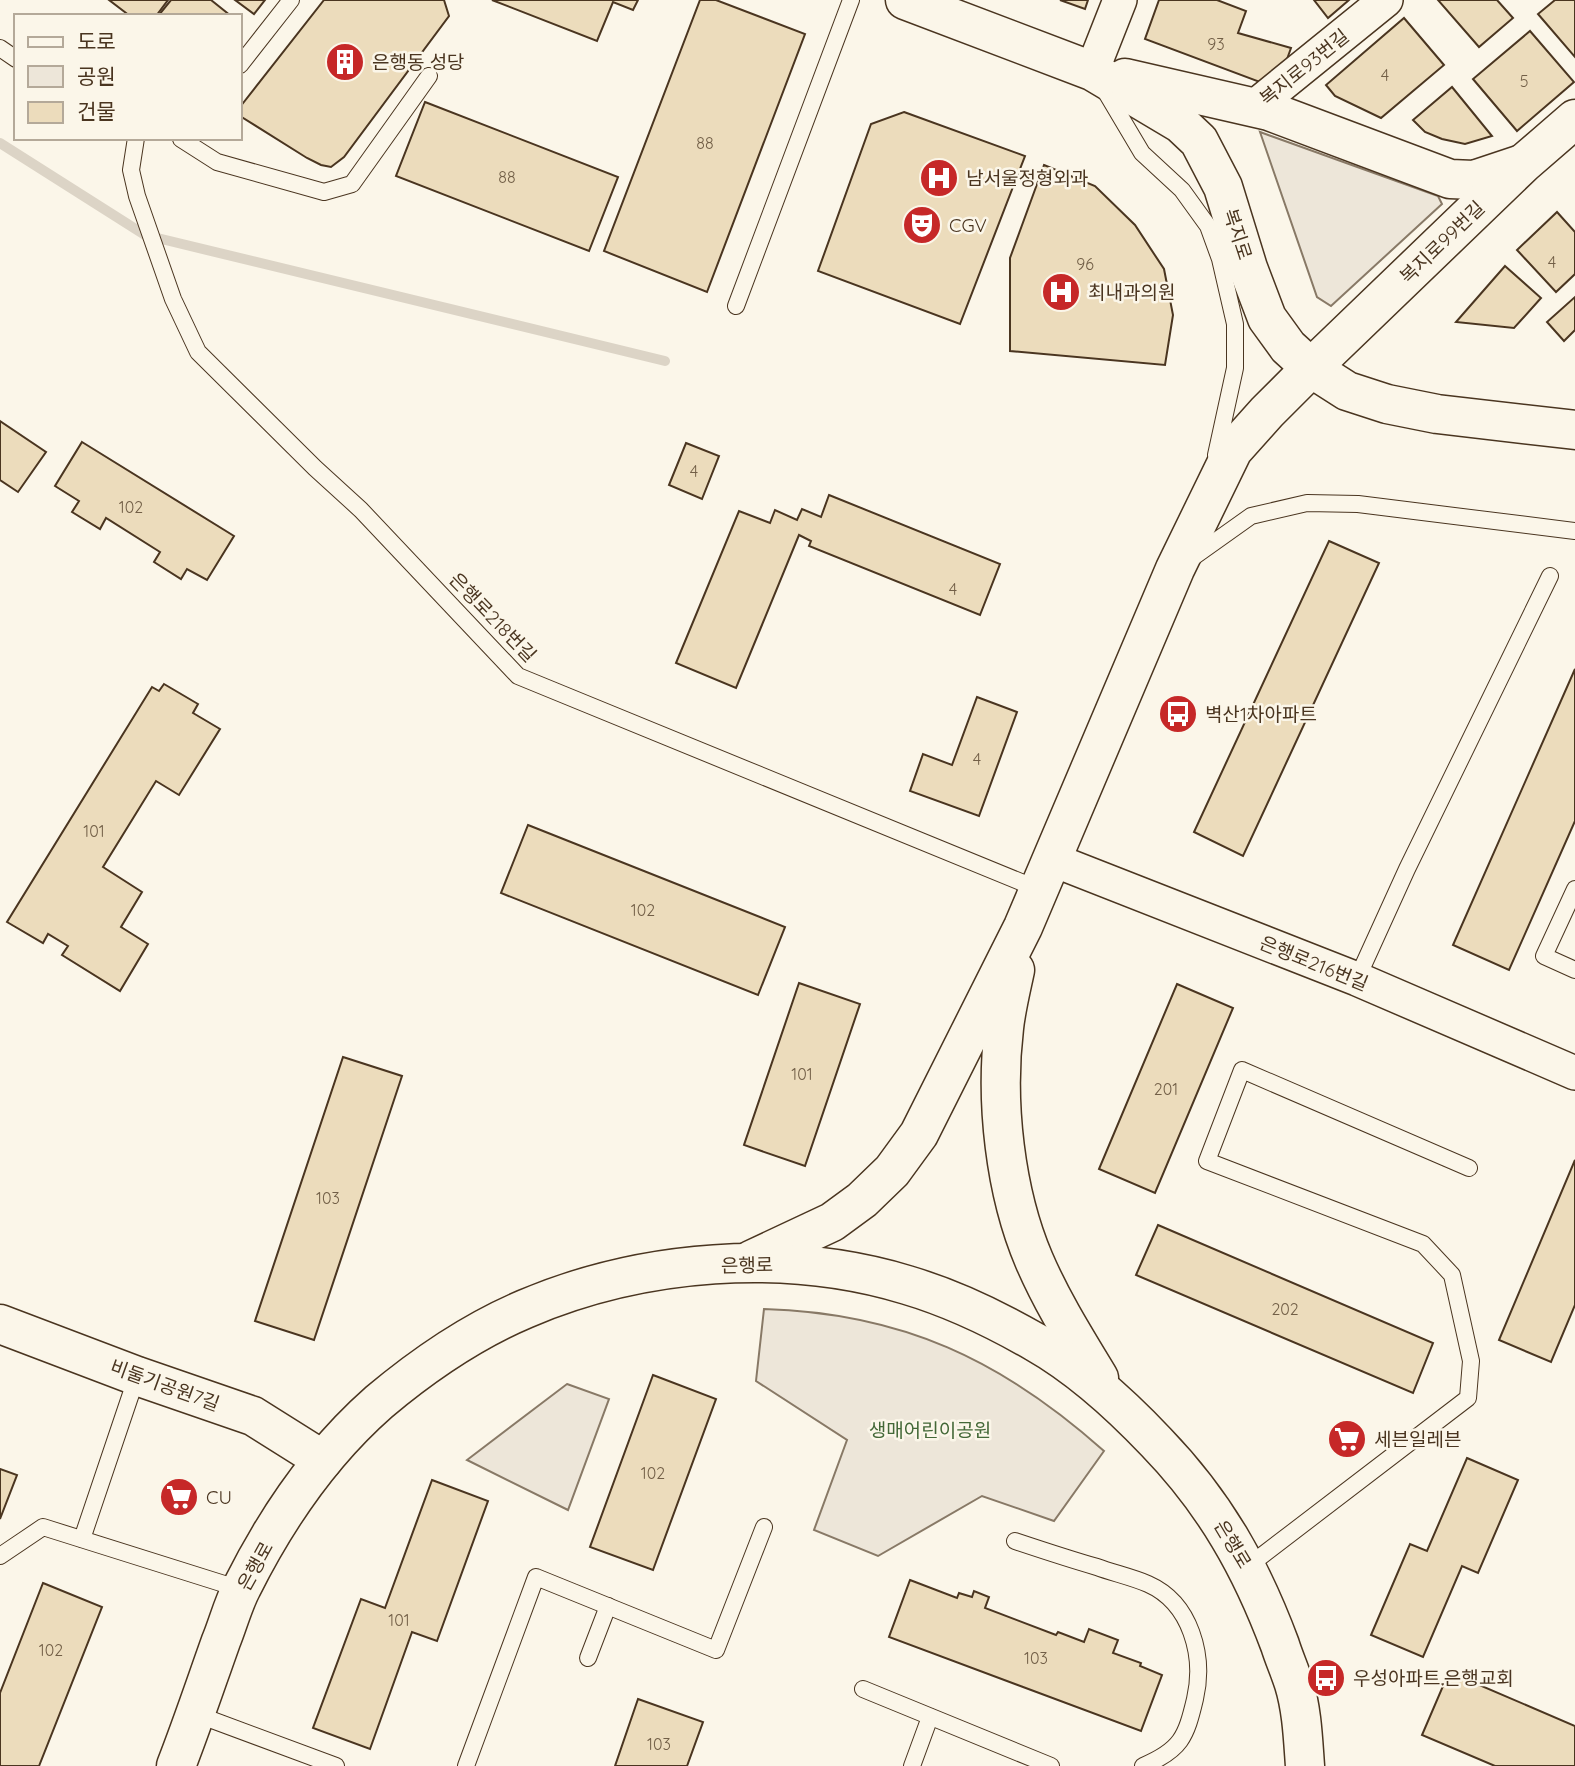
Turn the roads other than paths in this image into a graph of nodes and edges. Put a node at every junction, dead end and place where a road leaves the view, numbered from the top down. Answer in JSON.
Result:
{"nodes":[{"id":1,"x":291,"y":0,"type":"edge"},
{"id":2,"x":851,"y":0,"type":"edge"},
{"id":3,"x":905,"y":0,"type":"edge"},
{"id":4,"x":1120,"y":0,"type":"edge"},
{"id":5,"x":1386,"y":0,"type":"edge"},
{"id":6,"x":242,"y":62,"type":"edge"},
{"id":7,"x":1092,"y":71,"type":"junction"},
{"id":8,"x":429,"y":75,"type":"dead end"},
{"id":9,"x":1254,"y":107,"type":"junction"},
{"id":10,"x":1575,"y":119,"type":"edge"},
{"id":11,"x":136,"y":140,"type":"edge"},
{"id":12,"x":180,"y":140,"type":"edge"},
{"id":13,"x":1524,"y":163,"type":"junction"},
{"id":14,"x":736,"y":306,"type":"dead end"},
{"id":15,"x":1311,"y":368,"type":"junction"},
{"id":16,"x":1575,"y":430,"type":"edge"},
{"id":17,"x":1575,"y":531,"type":"edge"},
{"id":18,"x":1175,"y":569,"type":"junction"},
{"id":19,"x":1550,"y":576,"type":"dead end"},
{"id":20,"x":1045,"y":874,"type":"junction"},
{"id":21,"x":1575,"y":889,"type":"edge"},
{"id":22,"x":1023,"y":927,"type":"junction"},
{"id":23,"x":1575,"y":970,"type":"edge"},
{"id":24,"x":1357,"y":979,"type":"junction"},
{"id":25,"x":1575,"y":1073,"type":"edge"},
{"id":26,"x":1469,"y":1168,"type":"dead end"},
{"id":27,"x":739,"y":1264,"type":"junction"},
{"id":28,"x":0,"y":1324,"type":"edge"},
{"id":29,"x":137,"y":1376,"type":"junction"},
{"id":30,"x":1109,"y":1395,"type":"junction"},
{"id":31,"x":323,"y":1460,"type":"junction"},
{"id":32,"x":764,"y":1527,"type":"dead end"},
{"id":33,"x":82,"y":1539,"type":"junction"},
{"id":34,"x":1015,"y":1541,"type":"dead end"},
{"id":35,"x":0,"y":1556,"type":"edge"},
{"id":36,"x":1247,"y":1566,"type":"junction"},
{"id":37,"x":240,"y":1589,"type":"junction"},
{"id":38,"x":608,"y":1606,"type":"junction"},
{"id":39,"x":588,"y":1658,"type":"dead end"},
{"id":40,"x":863,"y":1689,"type":"dead end"},
{"id":41,"x":195,"y":1714,"type":"junction"},
{"id":42,"x":930,"y":1717,"type":"junction"},
{"id":43,"x":176,"y":1766,"type":"edge"},
{"id":44,"x":336,"y":1766,"type":"edge"},
{"id":45,"x":466,"y":1766,"type":"edge"},
{"id":46,"x":912,"y":1766,"type":"edge"},
{"id":47,"x":1051,"y":1766,"type":"edge"},
{"id":48,"x":1143,"y":1766,"type":"edge"},
{"id":49,"x":1305,"y":1766,"type":"edge"}],
"edges":[{"from":1,"to":6,"type":"lane"},
{"from":2,"to":14,"type":"lane"},
{"from":3,"to":7,"type":"street","name":"복지로"},
{"from":4,"to":7,"type":"street"},
{"from":5,"to":9,"type":"street","name":"복지로93번길"},
{"from":7,"to":9,"type":"street"},
{"from":7,"to":15,"type":"street","name":"복지로"},
{"from":7,"to":18,"type":"lane"},
{"from":8,"to":12,"type":"lane"},
{"from":9,"to":13,"type":"street"},
{"from":10,"to":13,"type":"street","name":"복지로99번길"},
{"from":11,"to":20,"type":"lane","name":"은행로218번길"},
{"from":13,"to":15,"type":"street","name":"복지로99번길"},
{"from":15,"to":16,"type":"street","name":"복지로"},
{"from":15,"to":18,"type":"street"},
{"from":17,"to":18,"type":"lane"},
{"from":18,"to":20,"type":"street"},
{"from":19,"to":24,"type":"lane"},
{"from":20,"to":22,"type":"street"},
{"from":20,"to":24,"type":"street","name":"은행로216번길"},
{"from":21,"to":23,"type":"lane"},
{"from":22,"to":27,"type":"street"},
{"from":22,"to":30,"type":"street"},
{"from":24,"to":25,"type":"street","name":"은행로216번길"},
{"from":26,"to":36,"type":"lane"},
{"from":27,"to":30,"type":"street","name":"은행로"},
{"from":27,"to":31,"type":"street","name":"은행로"},
{"from":28,"to":29,"type":"street","name":"비둘기공원7길"},
{"from":29,"to":31,"type":"street","name":"비둘기공원7길"},
{"from":29,"to":33,"type":"lane"},
{"from":30,"to":36,"type":"street","name":"은행로"},
{"from":31,"to":37,"type":"street","name":"은행로"},
{"from":32,"to":38,"type":"lane"},
{"from":33,"to":35,"type":"lane"},
{"from":33,"to":37,"type":"lane"},
{"from":34,"to":48,"type":"lane"},
{"from":36,"to":49,"type":"street","name":"은행로"},
{"from":37,"to":41,"type":"street","name":"은행로"},
{"from":38,"to":39,"type":"lane"},
{"from":38,"to":45,"type":"lane"},
{"from":40,"to":42,"type":"lane"},
{"from":41,"to":43,"type":"street","name":"은행로"},
{"from":41,"to":44,"type":"lane"},
{"from":42,"to":46,"type":"lane"},
{"from":42,"to":47,"type":"lane"}]}
